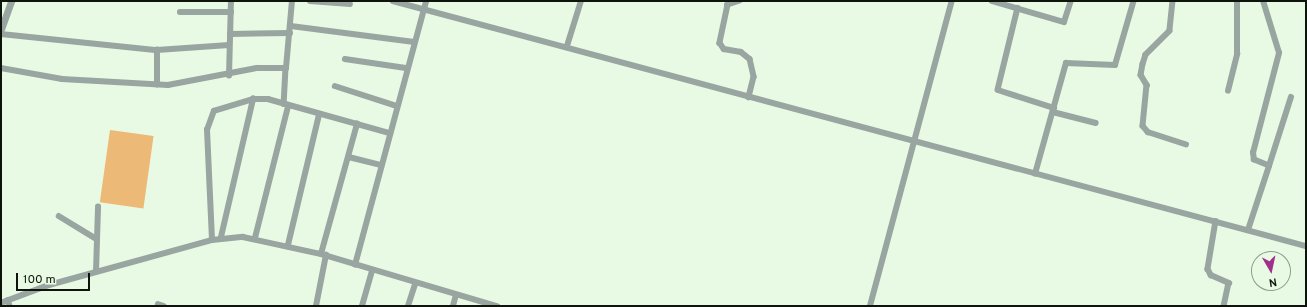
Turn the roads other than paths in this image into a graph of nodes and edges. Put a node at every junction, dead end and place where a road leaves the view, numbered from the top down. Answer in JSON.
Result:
{"nodes":[{"id":1,"x":11,"y":1,"type":"edge"},
{"id":2,"x":231,"y":1,"type":"edge"},
{"id":3,"x":292,"y":1,"type":"edge"},
{"id":4,"x":310,"y":1,"type":"edge"},
{"id":5,"x":394,"y":1,"type":"edge"},
{"id":6,"x":426,"y":1,"type":"edge"},
{"id":7,"x":581,"y":1,"type":"edge"},
{"id":8,"x":740,"y":1,"type":"edge"},
{"id":9,"x":952,"y":1,"type":"edge"},
{"id":10,"x":992,"y":1,"type":"edge"},
{"id":11,"x":1071,"y":1,"type":"edge"},
{"id":12,"x":1173,"y":1,"type":"edge"},
{"id":13,"x":1237,"y":1,"type":"edge"},
{"id":14,"x":1263,"y":1,"type":"edge"},
{"id":15,"x":1133,"y":3,"type":"dead end"},
{"id":16,"x":350,"y":4,"type":"dead end"},
{"id":17,"x":1018,"y":8,"type":"junction"},
{"id":18,"x":424,"y":9,"type":"junction"},
{"id":19,"x":180,"y":12,"type":"dead end"},
{"id":20,"x":231,"y":12,"type":"junction"},
{"id":21,"x":291,"y":26,"type":"junction"},
{"id":22,"x":1,"y":29,"type":"edge"},
{"id":23,"x":290,"y":33,"type":"junction"},
{"id":24,"x":1,"y":34,"type":"edge"},
{"id":25,"x":230,"y":34,"type":"junction"},
{"id":26,"x":414,"y":42,"type":"junction"},
{"id":27,"x":229,"y":46,"type":"junction"},
{"id":28,"x":567,"y":46,"type":"junction"},
{"id":29,"x":157,"y":50,"type":"junction"},
{"id":30,"x":345,"y":58,"type":"dead end"},
{"id":31,"x":1,"y":68,"type":"edge"},
{"id":32,"x":286,"y":68,"type":"junction"},
{"id":33,"x":407,"y":68,"type":"junction"},
{"id":34,"x":229,"y":76,"type":"junction"},
{"id":35,"x":157,"y":85,"type":"junction"},
{"id":36,"x":335,"y":86,"type":"dead end"},
{"id":37,"x":1228,"y":91,"type":"dead end"},
{"id":38,"x":749,"y":97,"type":"junction"},
{"id":39,"x":1290,"y":97,"type":"dead end"},
{"id":40,"x":253,"y":99,"type":"junction"},
{"id":41,"x":286,"y":106,"type":"junction"},
{"id":42,"x":397,"y":106,"type":"junction"},
{"id":43,"x":1053,"y":110,"type":"junction"},
{"id":44,"x":319,"y":115,"type":"junction"},
{"id":45,"x":1096,"y":123,"type":"dead end"},
{"id":46,"x":357,"y":124,"type":"junction"},
{"id":47,"x":390,"y":133,"type":"junction"},
{"id":48,"x":915,"y":140,"type":"junction"},
{"id":49,"x":1186,"y":144,"type":"dead end"},
{"id":50,"x":349,"y":158,"type":"junction"},
{"id":51,"x":381,"y":165,"type":"junction"},
{"id":52,"x":1269,"y":166,"type":"junction"},
{"id":53,"x":1035,"y":174,"type":"junction"},
{"id":54,"x":98,"y":207,"type":"dead end"},
{"id":55,"x":59,"y":216,"type":"dead end"},
{"id":56,"x":1216,"y":221,"type":"junction"},
{"id":57,"x":1248,"y":230,"type":"junction"},
{"id":58,"x":95,"y":238,"type":"junction"},
{"id":59,"x":221,"y":238,"type":"junction"},
{"id":60,"x":255,"y":238,"type":"junction"},
{"id":61,"x":212,"y":240,"type":"junction"},
{"id":62,"x":288,"y":245,"type":"junction"},
{"id":63,"x":1306,"y":246,"type":"edge"},
{"id":64,"x":324,"y":254,"type":"junction"},
{"id":65,"x":355,"y":265,"type":"junction"},
{"id":66,"x":372,"y":270,"type":"junction"},
{"id":67,"x":96,"y":272,"type":"junction"},
{"id":68,"x":415,"y":284,"type":"junction"},
{"id":69,"x":456,"y":295,"type":"junction"},
{"id":70,"x":1,"y":303,"type":"edge"},
{"id":71,"x":9,"y":303,"type":"edge"},
{"id":72,"x":158,"y":304,"type":"dead end"},
{"id":73,"x":164,"y":306,"type":"edge"},
{"id":74,"x":316,"y":306,"type":"edge"},
{"id":75,"x":362,"y":306,"type":"edge"},
{"id":76,"x":408,"y":306,"type":"edge"},
{"id":77,"x":453,"y":306,"type":"edge"},
{"id":78,"x":497,"y":306,"type":"edge"},
{"id":79,"x":870,"y":306,"type":"edge"},
{"id":80,"x":1224,"y":306,"type":"edge"}],
"edges":[{"from":1,"to":22,"type":"street"},
{"from":2,"to":20,"type":"street"},
{"from":3,"to":21,"type":"street"},
{"from":4,"to":16,"type":"street"},
{"from":5,"to":18,"type":"street"},
{"from":6,"to":18,"type":"street"},
{"from":7,"to":28,"type":"street"},
{"from":8,"to":38,"type":"street"},
{"from":9,"to":48,"type":"street"},
{"from":10,"to":17,"type":"street"},
{"from":11,"to":17,"type":"street"},
{"from":12,"to":49,"type":"street"},
{"from":13,"to":37,"type":"street"},
{"from":14,"to":52,"type":"street"},
{"from":15,"to":43,"type":"street"},
{"from":17,"to":43,"type":"street"},
{"from":18,"to":26,"type":"street"},
{"from":18,"to":28,"type":"street"},
{"from":19,"to":20,"type":"street"},
{"from":20,"to":25,"type":"street"},
{"from":21,"to":23,"type":"street"},
{"from":21,"to":26,"type":"street"},
{"from":23,"to":25,"type":"street"},
{"from":23,"to":32,"type":"street"},
{"from":24,"to":29,"type":"street"},
{"from":25,"to":27,"type":"street"},
{"from":26,"to":33,"type":"street"},
{"from":27,"to":29,"type":"street"},
{"from":27,"to":34,"type":"street"},
{"from":28,"to":38,"type":"street"},
{"from":29,"to":35,"type":"street"},
{"from":30,"to":33,"type":"street"},
{"from":31,"to":35,"type":"street"},
{"from":32,"to":34,"type":"street"},
{"from":32,"to":41,"type":"street"},
{"from":33,"to":42,"type":"street"},
{"from":34,"to":35,"type":"street"},
{"from":36,"to":42,"type":"street"},
{"from":38,"to":48,"type":"street"},
{"from":39,"to":52,"type":"street"},
{"from":40,"to":41,"type":"street"},
{"from":40,"to":59,"type":"street"},
{"from":40,"to":61,"type":"street"},
{"from":41,"to":44,"type":"street"},
{"from":41,"to":60,"type":"street"},
{"from":42,"to":47,"type":"street"},
{"from":43,"to":45,"type":"street"},
{"from":43,"to":53,"type":"street"},
{"from":44,"to":46,"type":"street"},
{"from":44,"to":62,"type":"street"},
{"from":46,"to":47,"type":"street"},
{"from":46,"to":50,"type":"street"},
{"from":47,"to":51,"type":"street"},
{"from":48,"to":53,"type":"street"},
{"from":48,"to":79,"type":"street"},
{"from":50,"to":51,"type":"street"},
{"from":50,"to":64,"type":"street"},
{"from":51,"to":65,"type":"street"},
{"from":52,"to":57,"type":"street"},
{"from":53,"to":56,"type":"street"},
{"from":54,"to":58,"type":"street"},
{"from":55,"to":58,"type":"street"},
{"from":56,"to":57,"type":"street"},
{"from":56,"to":80,"type":"street"},
{"from":57,"to":63,"type":"street"},
{"from":58,"to":67,"type":"street"},
{"from":59,"to":60,"type":"street"},
{"from":59,"to":61,"type":"street"},
{"from":60,"to":62,"type":"street"},
{"from":61,"to":67,"type":"street"},
{"from":62,"to":64,"type":"street"},
{"from":64,"to":65,"type":"street"},
{"from":64,"to":74,"type":"street"},
{"from":65,"to":66,"type":"street"},
{"from":66,"to":68,"type":"street"},
{"from":66,"to":75,"type":"street"},
{"from":67,"to":71,"type":"street"},
{"from":68,"to":69,"type":"street"},
{"from":68,"to":76,"type":"street"},
{"from":69,"to":77,"type":"street"},
{"from":69,"to":78,"type":"street"},
{"from":70,"to":71,"type":"street"},
{"from":72,"to":73,"type":"street"}]}
